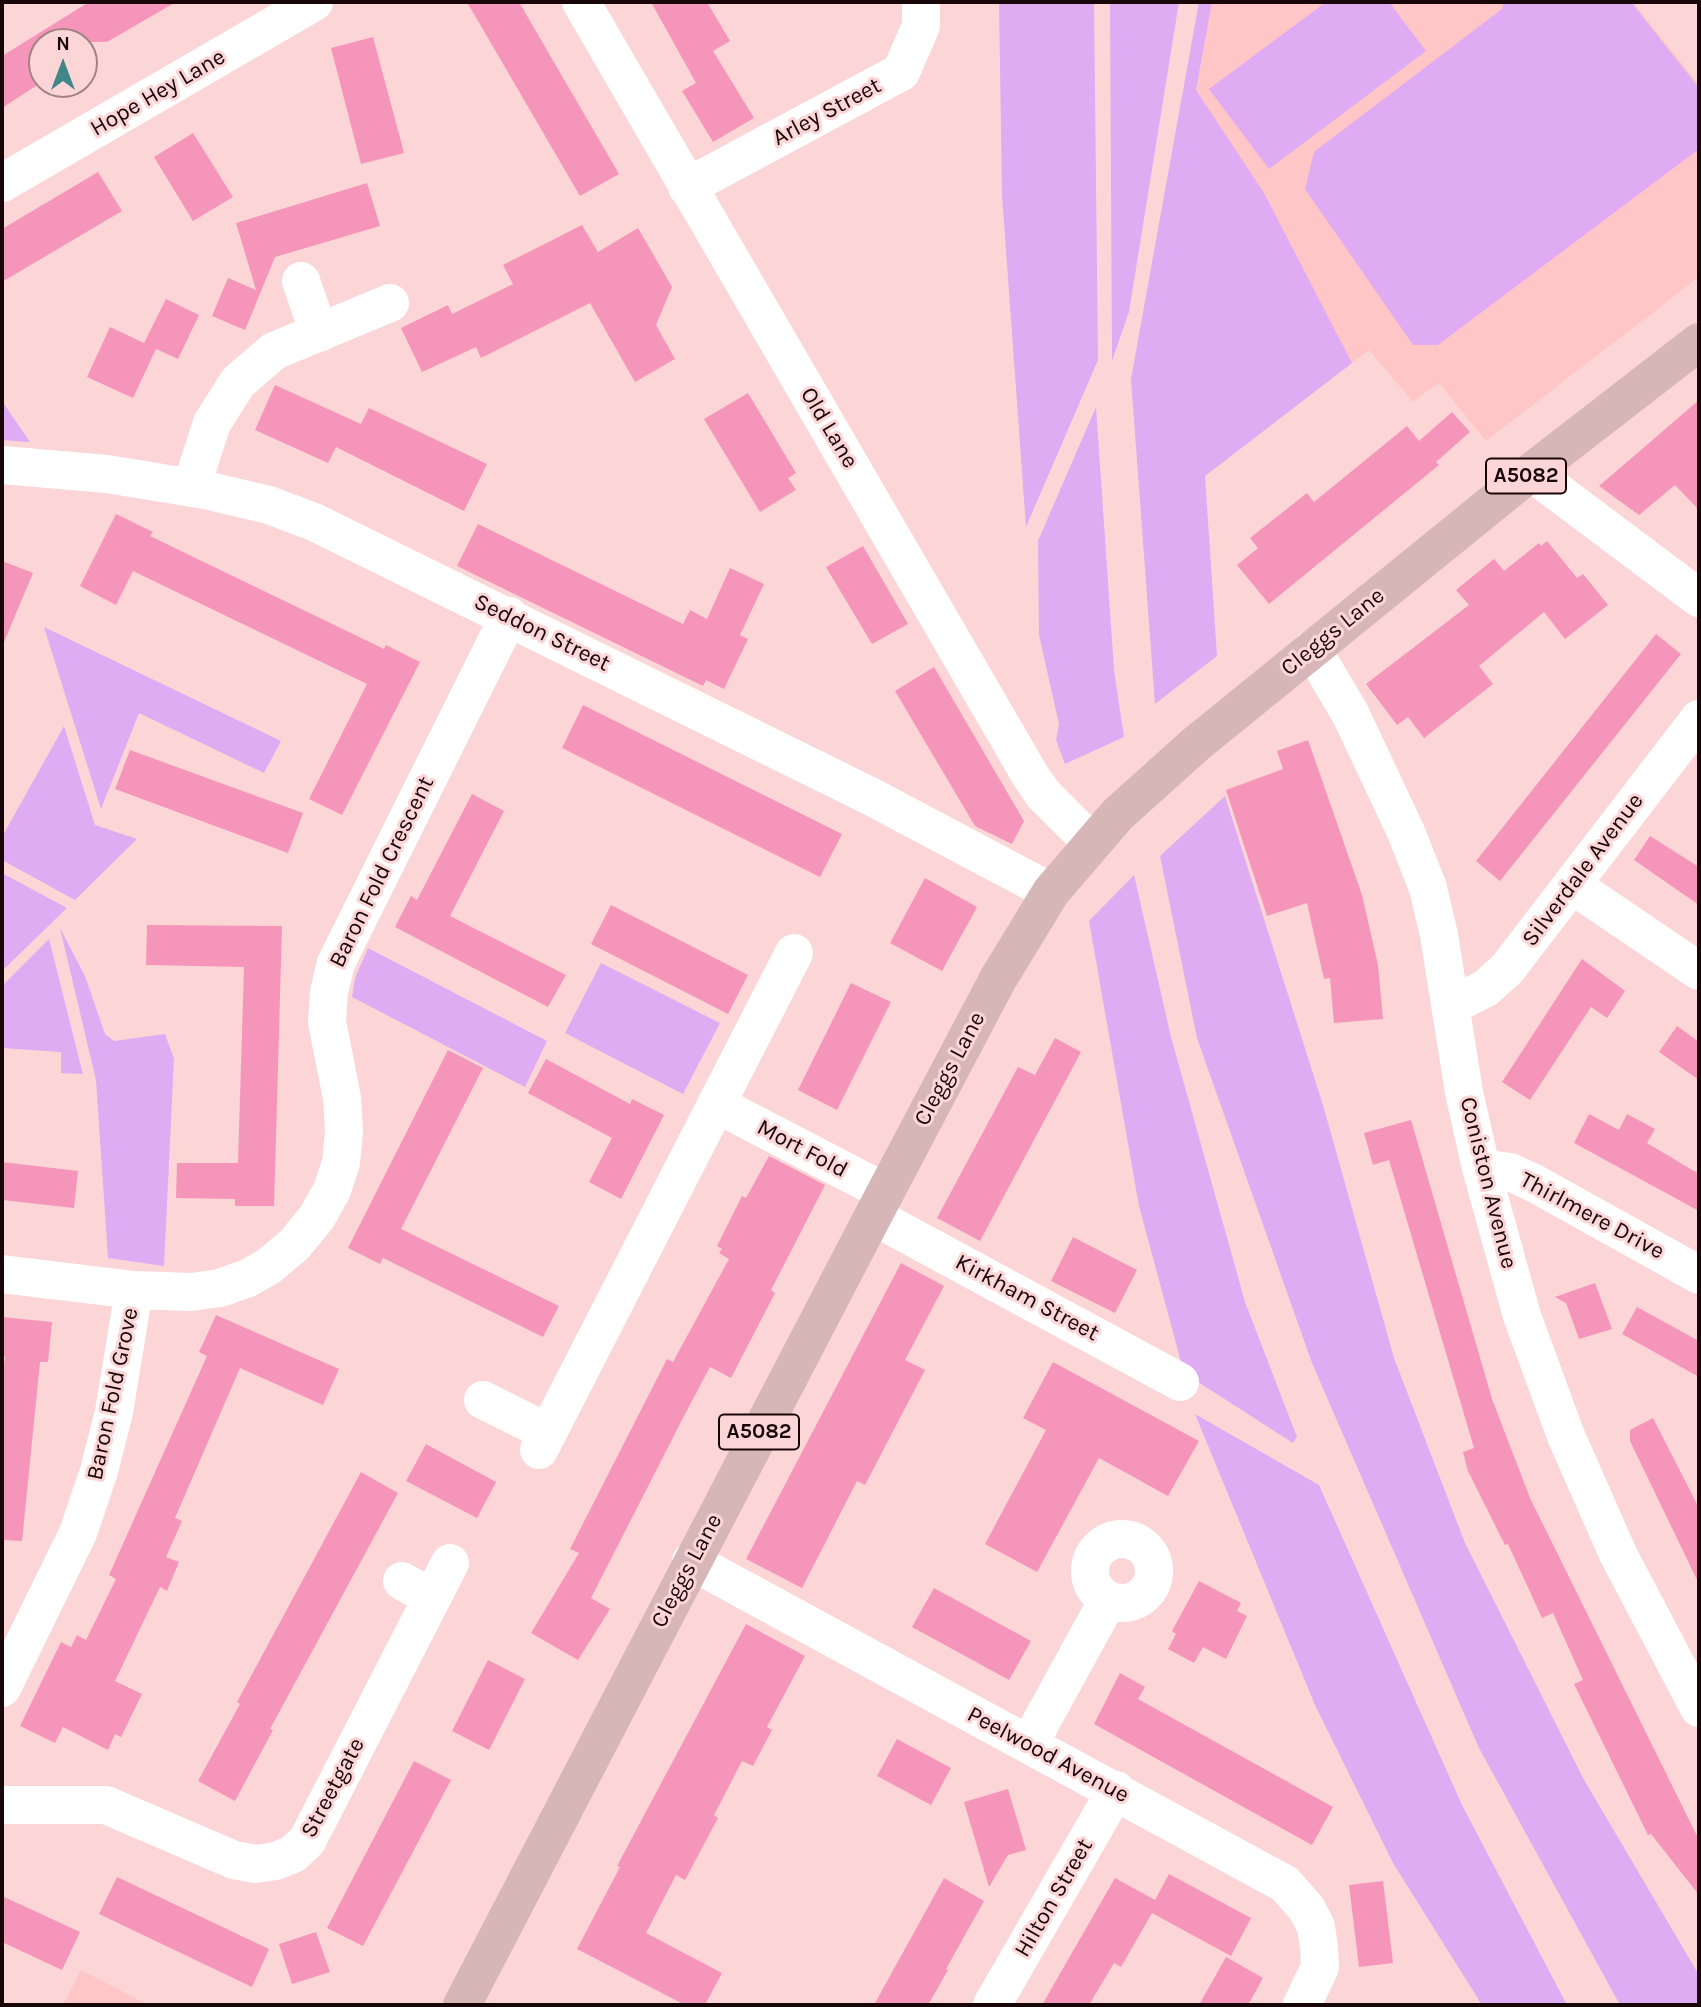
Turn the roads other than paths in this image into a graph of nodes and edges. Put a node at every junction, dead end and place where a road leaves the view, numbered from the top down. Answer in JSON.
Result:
{"nodes":[{"id":1,"x":314,"y":2,"type":"edge"},
{"id":2,"x":581,"y":2,"type":"edge"},
{"id":3,"x":921,"y":2,"type":"edge"},
{"id":4,"x":2,"y":184,"type":"edge"},
{"id":5,"x":687,"y":187,"type":"junction"},
{"id":6,"x":301,"y":281,"type":"dead end"},
{"id":7,"x":390,"y":303,"type":"dead end"},
{"id":8,"x":319,"y":333,"type":"junction"},
{"id":9,"x":1699,"y":342,"type":"edge"},
{"id":10,"x":2,"y":465,"type":"edge"},
{"id":11,"x":1531,"y":472,"type":"junction"},
{"id":12,"x":191,"y":488,"type":"junction"},
{"id":13,"x":1699,"y":598,"type":"edge"},
{"id":14,"x":509,"y":616,"type":"junction"},
{"id":15,"x":1312,"y":649,"type":"junction"},
{"id":16,"x":1699,"y":719,"type":"edge"},
{"id":17,"x":1091,"y":842,"type":"junction"},
{"id":18,"x":1572,"y":885,"type":"junction"},
{"id":19,"x":1051,"y":892,"type":"junction"},
{"id":20,"x":794,"y":953,"type":"dead end"},
{"id":21,"x":1699,"y":971,"type":"edge"},
{"id":22,"x":1452,"y":1005,"type":"junction"},
{"id":23,"x":718,"y":1105,"type":"junction"},
{"id":24,"x":1481,"y":1168,"type":"junction"},
{"id":25,"x":879,"y":1204,"type":"junction"},
{"id":26,"x":2,"y":1274,"type":"edge"},
{"id":27,"x":1699,"y":1275,"type":"edge"},
{"id":28,"x":135,"y":1290,"type":"junction"},
{"id":29,"x":1180,"y":1382,"type":"dead end"},
{"id":30,"x":483,"y":1400,"type":"dead end"},
{"id":31,"x":691,"y":1562,"type":"junction"},
{"id":32,"x":450,"y":1563,"type":"dead end"},
{"id":33,"x":1108,"y":1600,"type":"dead end"},
{"id":34,"x":2,"y":1688,"type":"edge"},
{"id":35,"x":1699,"y":1708,"type":"edge"},
{"id":36,"x":1029,"y":1744,"type":"junction"},
{"id":37,"x":1116,"y":1790,"type":"junction"},
{"id":38,"x":2,"y":1805,"type":"edge"},
{"id":39,"x":462,"y":2005,"type":"edge"},
{"id":40,"x":992,"y":2005,"type":"edge"},
{"id":41,"x":1303,"y":2005,"type":"edge"}],
"edges":[{"from":1,"to":4,"type":"street","name":"Hope Hey Lane"},
{"from":2,"to":5,"type":"street","name":"Old Lane"},
{"from":3,"to":5,"type":"street","name":"Arley Street"},
{"from":5,"to":17,"type":"street","name":"Old Lane"},
{"from":6,"to":8,"type":"street"},
{"from":7,"to":8,"type":"street"},
{"from":8,"to":12,"type":"street"},
{"from":9,"to":11,"type":"main road","name":"Cleggs Lane","number":"A5082"},
{"from":10,"to":12,"type":"street","name":"Seddon Street"},
{"from":11,"to":13,"type":"street"},
{"from":11,"to":15,"type":"main road","name":"Cleggs Lane","number":"A5082"},
{"from":12,"to":14,"type":"street","name":"Seddon Street"},
{"from":14,"to":19,"type":"street","name":"Seddon Street"},
{"from":14,"to":28,"type":"street","name":"Baron Fold Crescent"},
{"from":15,"to":17,"type":"main road","name":"Cleggs Lane","number":"A5082"},
{"from":15,"to":22,"type":"street","name":"Coniston Avenue"},
{"from":16,"to":18,"type":"street","name":"Silverdale Avenue"},
{"from":17,"to":19,"type":"main road","name":"Cleggs Lane","number":"A5082"},
{"from":18,"to":21,"type":"street"},
{"from":18,"to":22,"type":"street","name":"Silverdale Avenue"},
{"from":19,"to":25,"type":"main road","name":"Cleggs Lane","number":"A5082"},
{"from":20,"to":23,"type":"street"},
{"from":22,"to":24,"type":"street","name":"Coniston Avenue"},
{"from":23,"to":25,"type":"street","name":"Mort Fold"},
{"from":23,"to":30,"type":"street"},
{"from":24,"to":27,"type":"street","name":"Thirlmere Drive"},
{"from":24,"to":35,"type":"street","name":"Coniston Avenue"},
{"from":25,"to":29,"type":"street","name":"Kirkham Street"},
{"from":25,"to":31,"type":"main road","name":"Cleggs Lane","number":"A5082"},
{"from":26,"to":28,"type":"street","name":"Baron Fold Crescent"},
{"from":28,"to":34,"type":"street","name":"Baron Fold Grove"},
{"from":31,"to":36,"type":"street","name":"Peelwood Avenue"},
{"from":31,"to":39,"type":"main road","name":"Cleggs Lane","number":"A5082"},
{"from":32,"to":38,"type":"street","name":"Streetgate"},
{"from":33,"to":36,"type":"street"},
{"from":36,"to":37,"type":"street","name":"Peelwood Avenue"},
{"from":37,"to":40,"type":"street","name":"Hilton Street"},
{"from":37,"to":41,"type":"street","name":"Peelwood Avenue"}]}
